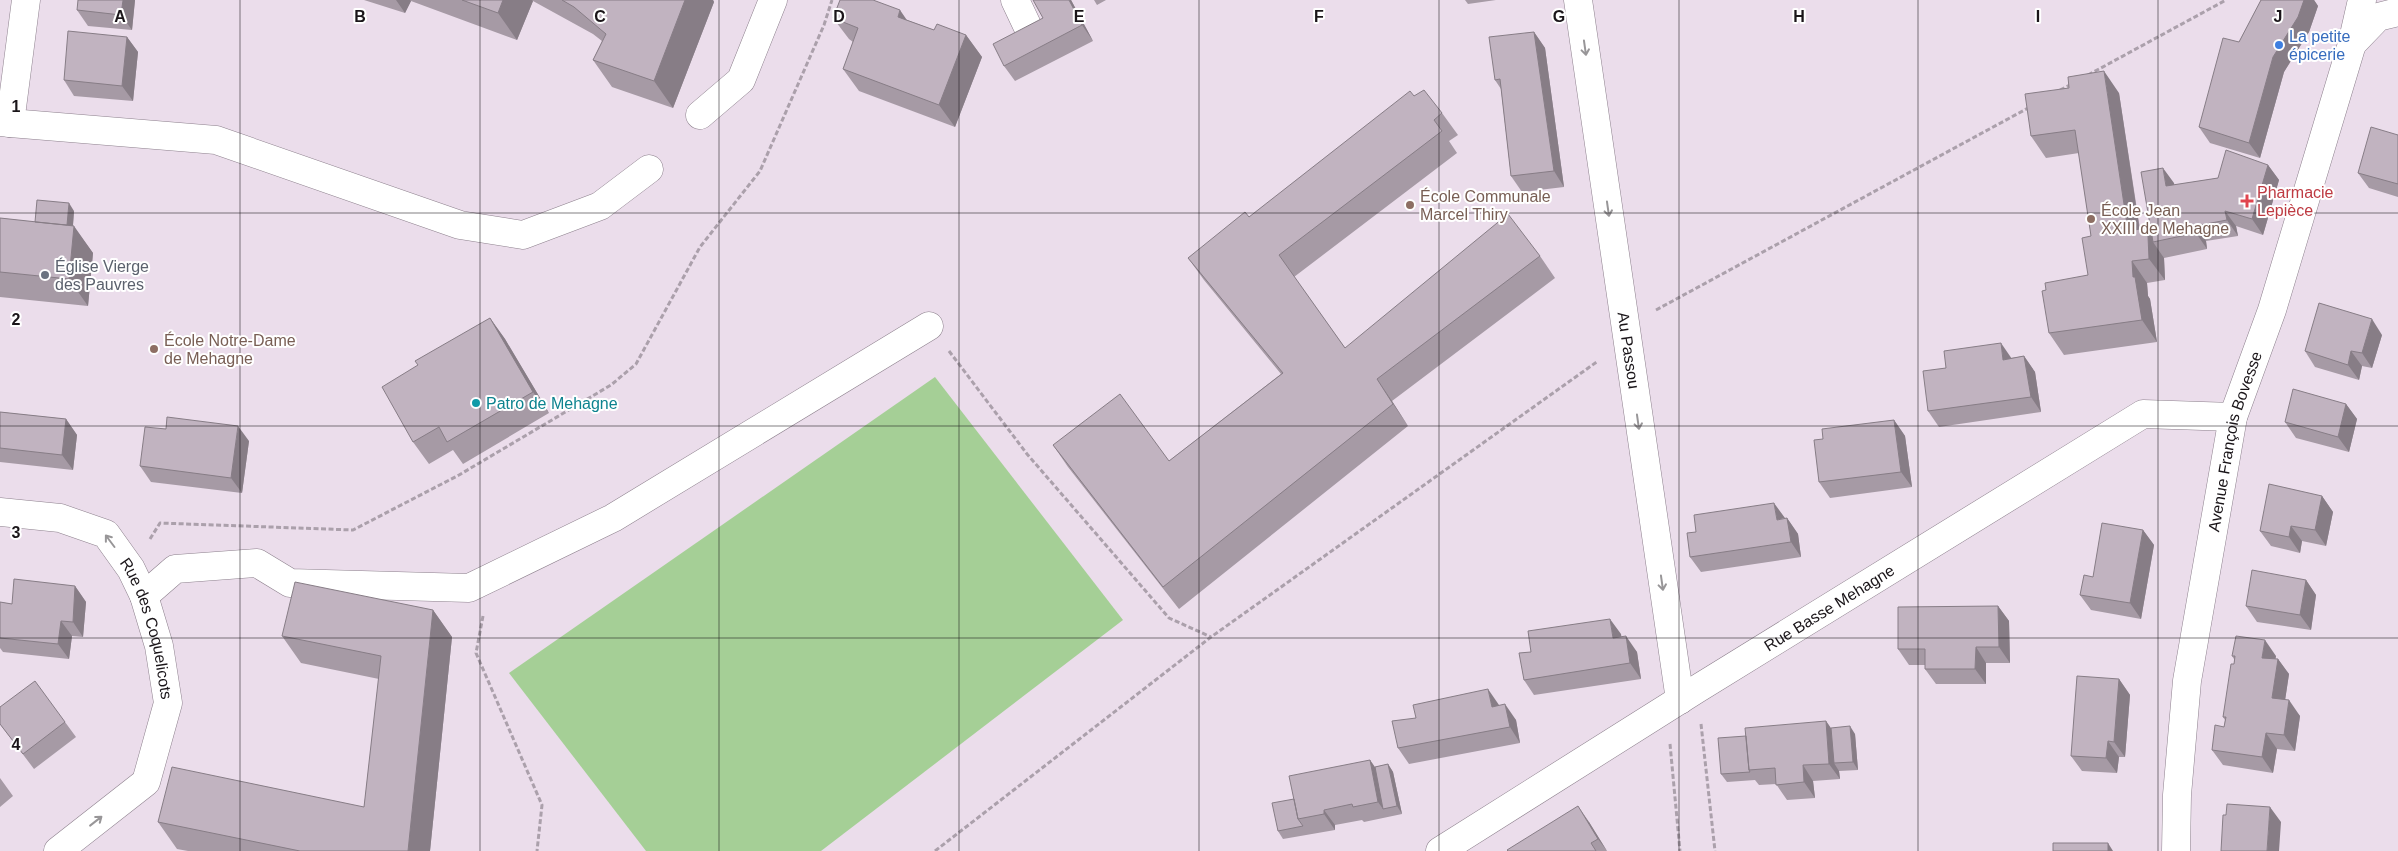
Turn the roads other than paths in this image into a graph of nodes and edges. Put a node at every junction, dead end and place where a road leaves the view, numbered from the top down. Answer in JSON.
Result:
{"nodes":[{"id":1,"x":26,"y":0,"type":"edge"},
{"id":2,"x":773,"y":0,"type":"edge"},
{"id":3,"x":1015,"y":0,"type":"edge"},
{"id":4,"x":1578,"y":0,"type":"edge"},
{"id":5,"x":2362,"y":0,"type":"edge"},
{"id":6,"x":2398,"y":12,"type":"edge"},
{"id":7,"x":1033,"y":38,"type":"edge"},
{"id":8,"x":2352,"y":44,"type":"junction"},
{"id":9,"x":700,"y":114,"type":"dead end"},
{"id":10,"x":5,"y":123,"type":"edge"},
{"id":11,"x":649,"y":169,"type":"dead end"},
{"id":12,"x":929,"y":326,"type":"road end"},
{"id":13,"x":2234,"y":417,"type":"junction"},
{"id":14,"x":0,"y":512,"type":"edge"},
{"id":15,"x":144,"y":596,"type":"junction"},
{"id":16,"x":1681,"y":699,"type":"junction"},
{"id":17,"x":58,"y":851,"type":"edge"},
{"id":18,"x":1440,"y":851,"type":"edge"},
{"id":19,"x":2176,"y":851,"type":"edge"}],
"edges":[{"from":1,"to":10,"type":"street"},
{"from":2,"to":9,"type":"street"},
{"from":3,"to":7,"type":"street"},
{"from":4,"to":16,"type":"street","name":"Au Passou","one_way":true},
{"from":5,"to":8,"type":"street","name":"Avenue François Bovesse"},
{"from":6,"to":8,"type":"street","name":"Avenue François Bovesse"},
{"from":8,"to":13,"type":"street","name":"Avenue François Bovesse"},
{"from":10,"to":11,"type":"street"},
{"from":12,"to":15,"type":"street"},
{"from":13,"to":16,"type":"street","name":"Rue Basse Mehagne"},
{"from":13,"to":19,"type":"street","name":"Avenue François Bovesse"},
{"from":15,"to":14,"type":"street","name":"Rue des Coquelicots","one_way":true},
{"from":17,"to":15,"type":"street","name":"Rue des Coquelicots","one_way":true},
{"from":16,"to":18,"type":"street","name":"Rue Basse Mehagne"}]}
